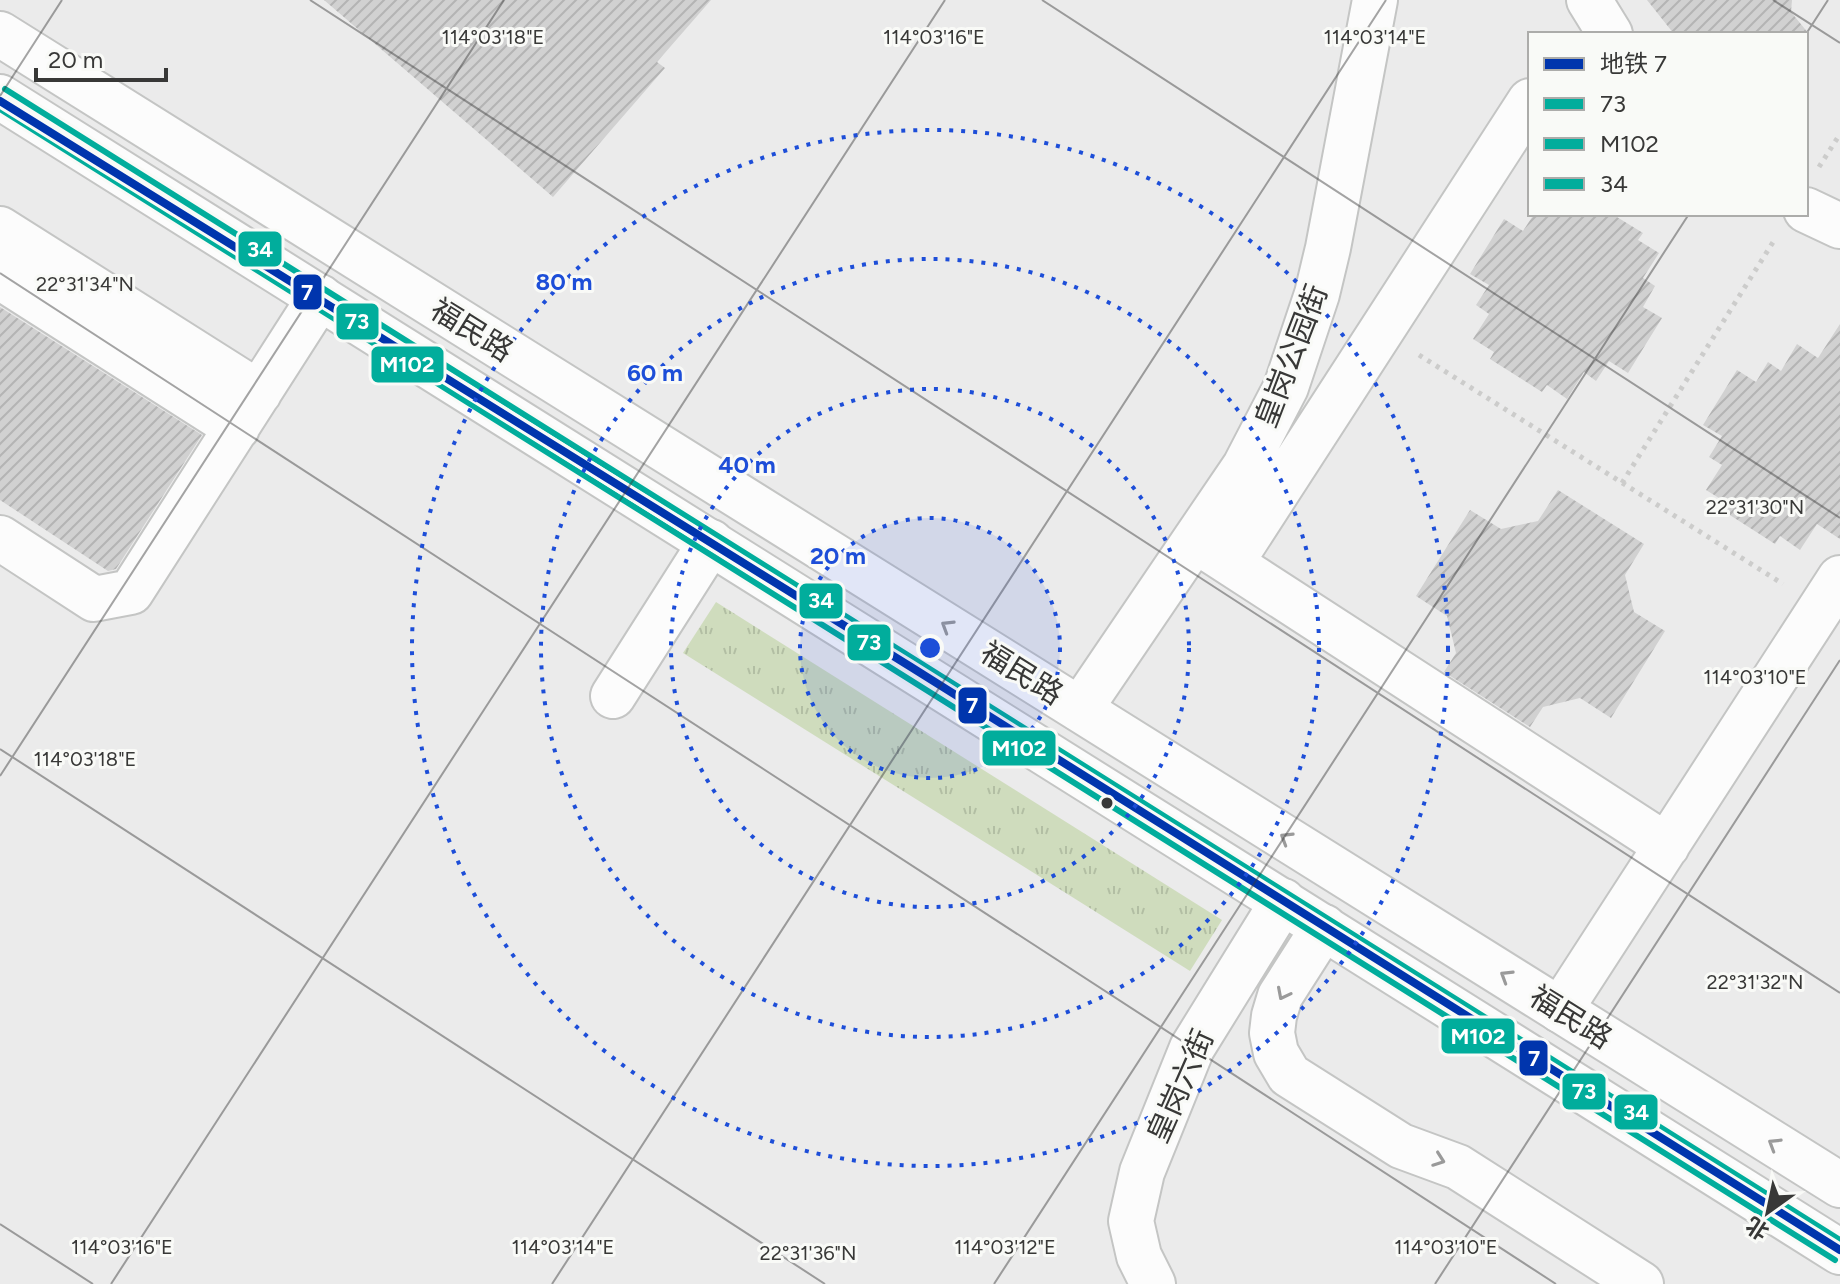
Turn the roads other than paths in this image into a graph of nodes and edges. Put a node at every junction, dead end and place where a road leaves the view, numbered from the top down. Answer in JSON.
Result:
{"nodes":[{"id":1,"x":1375,"y":0,"type":"edge"},
{"id":2,"x":0,"y":34,"type":"edge"},
{"id":3,"x":0,"y":97,"type":"edge"},
{"id":4,"x":1528,"y":104,"type":"edge"},
{"id":5,"x":1808,"y":208,"type":"edge"},
{"id":6,"x":1840,"y":226,"type":"edge"},
{"id":7,"x":0,"y":229,"type":"edge"},
{"id":8,"x":0,"y":277,"type":"edge"},
{"id":9,"x":320,"y":297,"type":"junction"},
{"id":10,"x":248,"y":411,"type":"junction"},
{"id":11,"x":0,"y":538,"type":"edge"},
{"id":12,"x":1195,"y":540,"type":"junction"},
{"id":13,"x":711,"y":542,"type":"junction"},
{"id":14,"x":1231,"y":563,"type":"junction"},
{"id":15,"x":1830,"y":593,"type":"edge"},
{"id":16,"x":613,"y":696,"type":"dead end"},
{"id":17,"x":1080,"y":709,"type":"junction"},
{"id":18,"x":1667,"y":846,"type":"junction"},
{"id":19,"x":1283,"y":901,"type":"junction"},
{"id":20,"x":1324,"y":927,"type":"junction"},
{"id":21,"x":1560,"y":1010,"type":"junction"},
{"id":22,"x":1840,"y":1185,"type":"edge"},
{"id":23,"x":1840,"y":1252,"type":"edge"},
{"id":24,"x":1153,"y":1284,"type":"edge"},
{"id":25,"x":1641,"y":1284,"type":"edge"}],
"edges":[{"from":1,"to":12,"type":"main road","name":"皇岗公园街"},
{"from":17,"to":2,"type":"main road","name":"福民路","one_way":true},
{"from":3,"to":9,"type":"main road","name":"福民路"},
{"from":4,"to":14,"type":"main road"},
{"from":5,"to":6,"type":"main road"},
{"from":7,"to":10,"type":"main road"},
{"from":8,"to":10,"type":"main road"},
{"from":9,"to":10,"type":"main road"},
{"from":9,"to":13,"type":"main road","name":"福民路"},
{"from":10,"to":11,"type":"main road"},
{"from":12,"to":14,"type":"main road"},
{"from":12,"to":17,"type":"main road","name":"皇岗公园街"},
{"from":13,"to":16,"type":"main road"},
{"from":13,"to":19,"type":"main road","name":"福民路"},
{"from":14,"to":18,"type":"main road"},
{"from":15,"to":18,"type":"main road"},
{"from":21,"to":17,"type":"main road","name":"福民路","one_way":true},
{"from":18,"to":21,"type":"main road"},
{"from":19,"to":20,"type":"main road","name":"福民路"},
{"from":19,"to":24,"type":"main road","name":"皇岗六街"},
{"from":20,"to":23,"type":"main road","name":"福民路"},
{"from":20,"to":25,"type":"main road","one_way":true},
{"from":22,"to":21,"type":"main road","name":"福民路","one_way":true}]}
